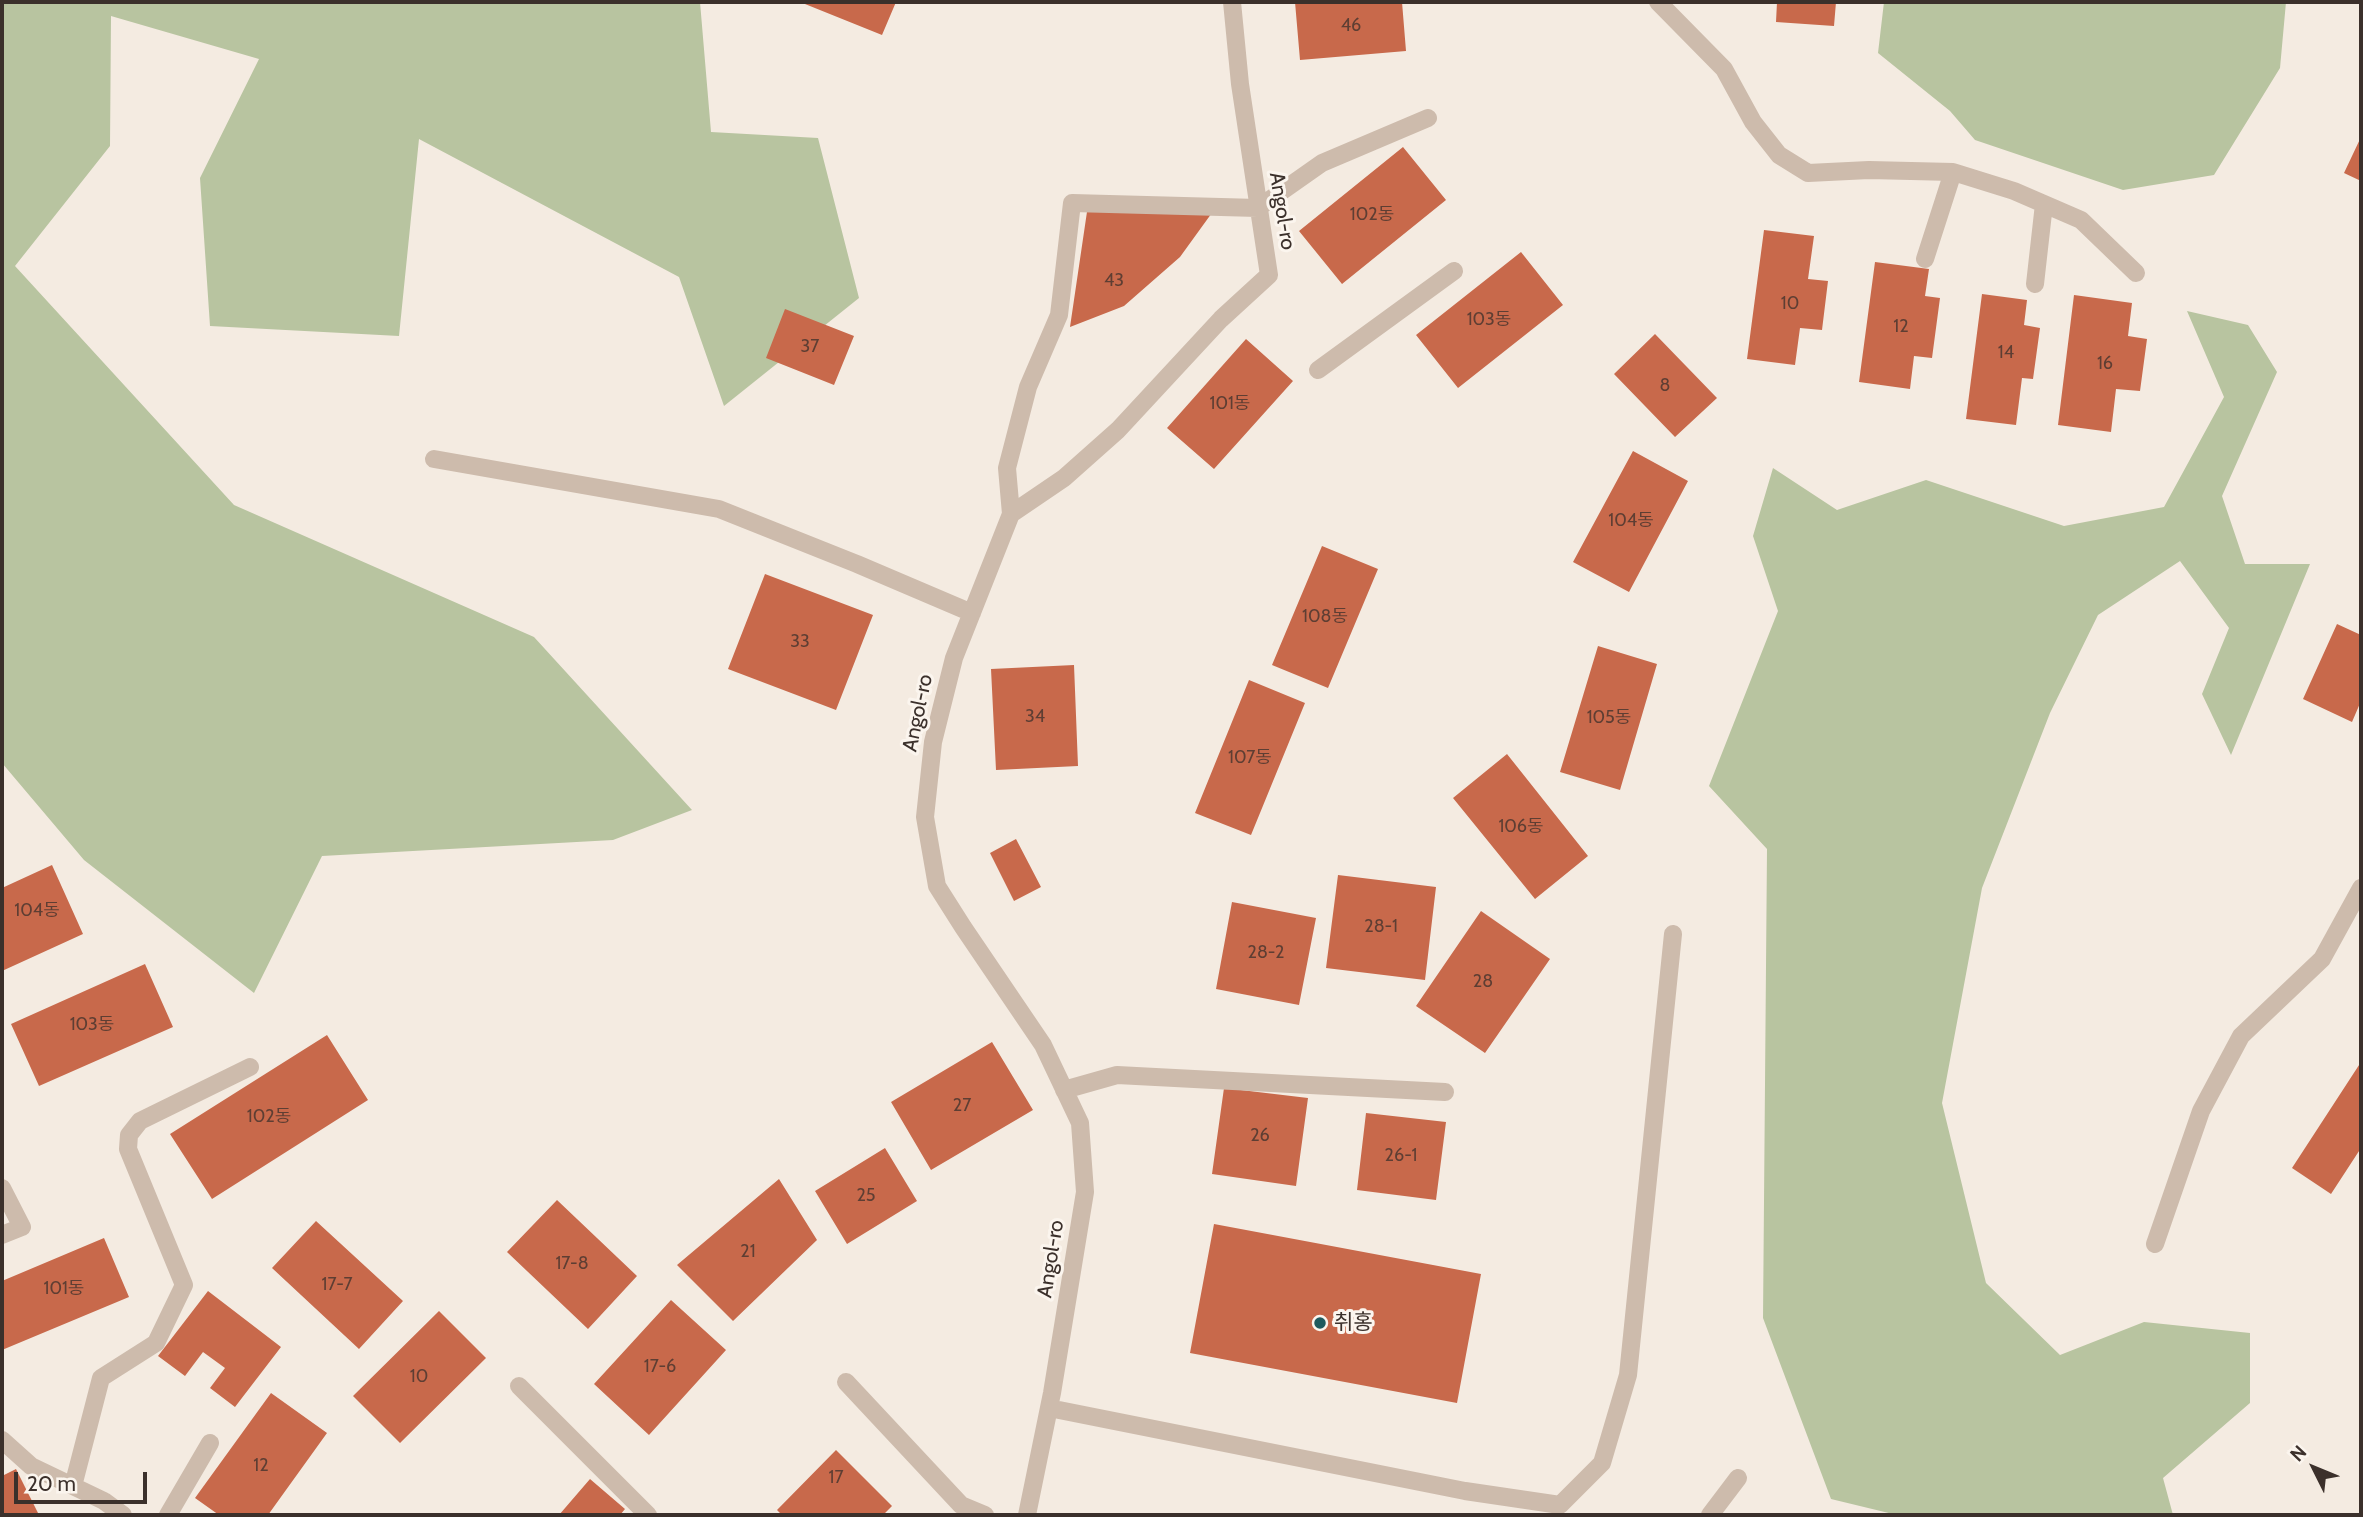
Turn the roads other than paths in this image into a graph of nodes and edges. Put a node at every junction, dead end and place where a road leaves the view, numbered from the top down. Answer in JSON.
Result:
{"nodes":[{"id":1,"x":1232,"y":2,"type":"edge"},
{"id":2,"x":1658,"y":2,"type":"edge"},
{"id":3,"x":1428,"y":118,"type":"dead end"},
{"id":4,"x":1953,"y":172,"type":"junction"},
{"id":5,"x":2044,"y":204,"type":"junction"},
{"id":6,"x":1258,"y":208,"type":"junction"},
{"id":7,"x":1924,"y":259,"type":"dead end"},
{"id":8,"x":1454,"y":271,"type":"dead end"},
{"id":9,"x":2136,"y":273,"type":"dead end"},
{"id":10,"x":2035,"y":284,"type":"dead end"},
{"id":11,"x":1318,"y":370,"type":"dead end"},
{"id":12,"x":434,"y":459,"type":"dead end"},
{"id":13,"x":1011,"y":514,"type":"junction"},
{"id":14,"x":972,"y":613,"type":"junction"},
{"id":15,"x":2361,"y":888,"type":"edge"},
{"id":16,"x":1673,"y":934,"type":"dead end"},
{"id":17,"x":250,"y":1067,"type":"dead end"},
{"id":18,"x":1064,"y":1090,"type":"junction"},
{"id":19,"x":1445,"y":1092,"type":"dead end"},
{"id":20,"x":2,"y":1188,"type":"edge"},
{"id":21,"x":2,"y":1235,"type":"edge"},
{"id":22,"x":2155,"y":1244,"type":"dead end"},
{"id":23,"x":846,"y":1382,"type":"dead end"},
{"id":24,"x":519,"y":1386,"type":"dead end"},
{"id":25,"x":1049,"y":1408,"type":"junction"},
{"id":26,"x":2,"y":1440,"type":"edge"},
{"id":27,"x":210,"y":1443,"type":"dead end"},
{"id":28,"x":1738,"y":1478,"type":"dead end"},
{"id":29,"x":73,"y":1486,"type":"junction"},
{"id":30,"x":1559,"y":1510,"type":"edge"},
{"id":31,"x":123,"y":1515,"type":"edge"},
{"id":32,"x":169,"y":1515,"type":"edge"},
{"id":33,"x":648,"y":1515,"type":"edge"},
{"id":34,"x":985,"y":1515,"type":"edge"},
{"id":35,"x":1027,"y":1515,"type":"edge"},
{"id":36,"x":1710,"y":1515,"type":"edge"}],
"edges":[{"from":1,"to":6,"type":"street","name":"Angol-ro"},
{"from":2,"to":4,"type":"street"},
{"from":3,"to":6,"type":"street"},
{"from":4,"to":5,"type":"street"},
{"from":4,"to":7,"type":"street"},
{"from":5,"to":9,"type":"street"},
{"from":5,"to":10,"type":"street"},
{"from":6,"to":13,"type":"street","name":"Angol-ro"},
{"from":6,"to":13,"type":"street"},
{"from":8,"to":11,"type":"street"},
{"from":12,"to":14,"type":"street"},
{"from":13,"to":14,"type":"street","name":"Angol-ro"},
{"from":14,"to":18,"type":"street","name":"Angol-ro"},
{"from":15,"to":22,"type":"street"},
{"from":16,"to":30,"type":"street"},
{"from":17,"to":29,"type":"street"},
{"from":18,"to":19,"type":"street"},
{"from":18,"to":25,"type":"street","name":"Angol-ro"},
{"from":20,"to":21,"type":"street"},
{"from":23,"to":34,"type":"street"},
{"from":24,"to":33,"type":"street"},
{"from":25,"to":30,"type":"street"},
{"from":25,"to":35,"type":"street","name":"Angol-ro"},
{"from":26,"to":29,"type":"street"},
{"from":27,"to":32,"type":"street"},
{"from":28,"to":36,"type":"street"},
{"from":29,"to":31,"type":"street"}]}
